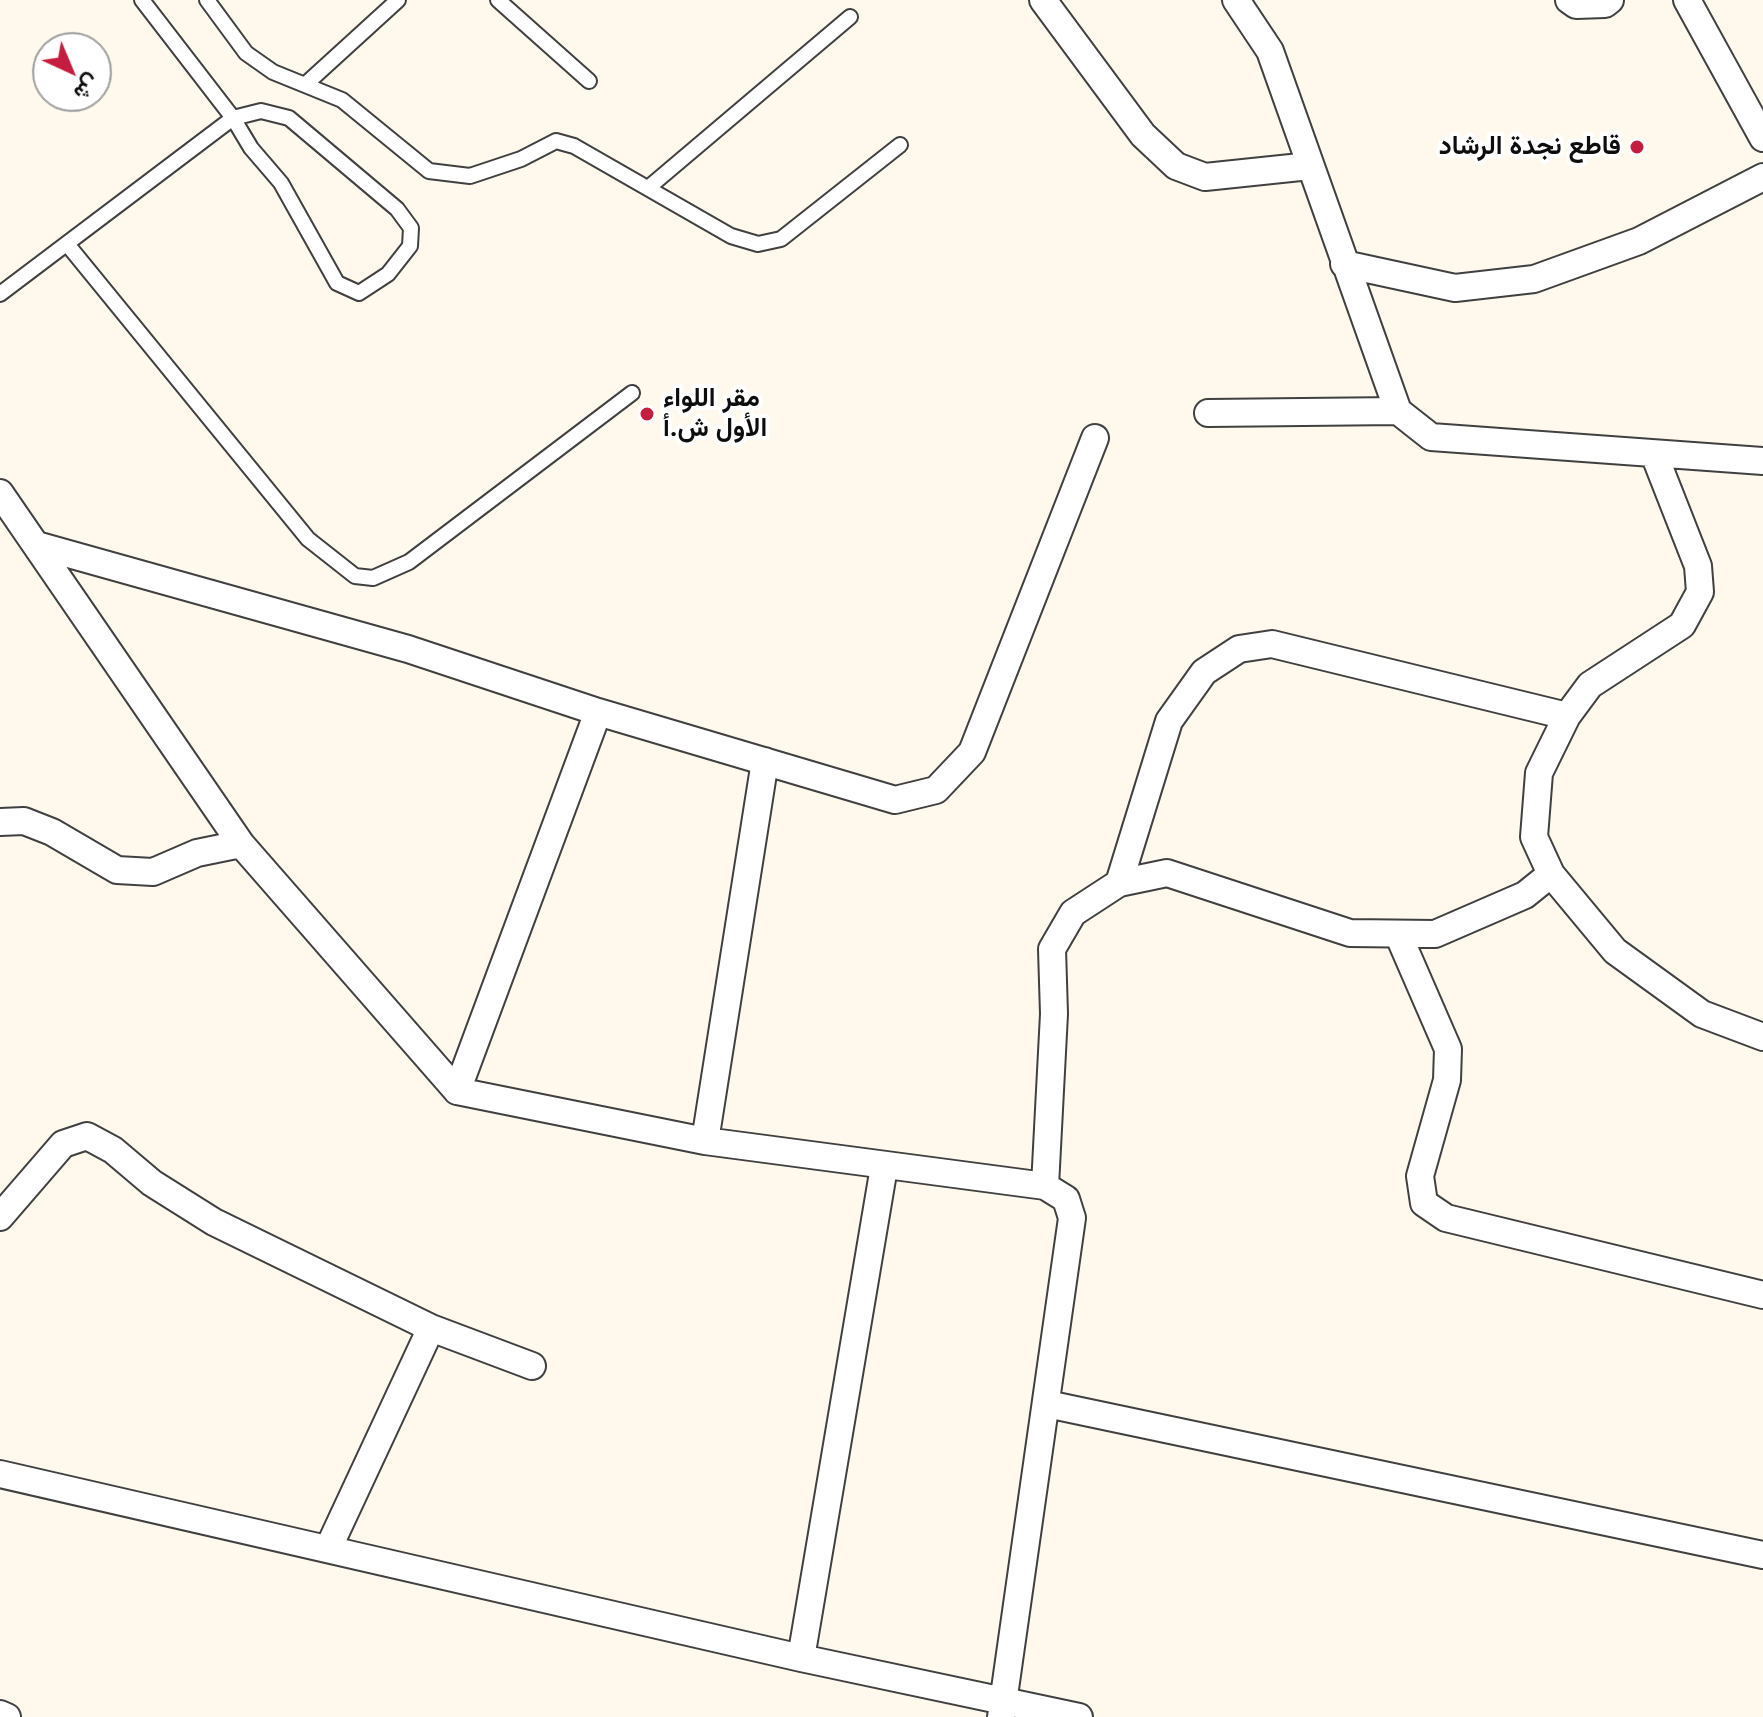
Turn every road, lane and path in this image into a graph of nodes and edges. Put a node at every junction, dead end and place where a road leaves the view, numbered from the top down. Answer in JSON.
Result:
{"nodes":[{"id":1,"x":142,"y":0,"type":"edge"},
{"id":2,"x":207,"y":0,"type":"edge"},
{"id":3,"x":398,"y":0,"type":"edge"},
{"id":4,"x":498,"y":0,"type":"edge"},
{"id":5,"x":1043,"y":0,"type":"edge"},
{"id":6,"x":1236,"y":0,"type":"edge"},
{"id":7,"x":1569,"y":0,"type":"edge"},
{"id":8,"x":1610,"y":0,"type":"edge"},
{"id":9,"x":1687,"y":0,"type":"edge"},
{"id":10,"x":850,"y":17,"type":"dead end"},
{"id":11,"x":589,"y":81,"type":"dead end"},
{"id":12,"x":307,"y":83,"type":"junction"},
{"id":13,"x":233,"y":118,"type":"junction"},
{"id":14,"x":1763,"y":138,"type":"edge"},
{"id":15,"x":900,"y":145,"type":"dead end"},
{"id":16,"x":1310,"y":166,"type":"junction"},
{"id":17,"x":1763,"y":177,"type":"edge"},
{"id":18,"x":648,"y":188,"type":"junction"},
{"id":19,"x":67,"y":244,"type":"junction"},
{"id":20,"x":1344,"y":264,"type":"junction"},
{"id":21,"x":0,"y":294,"type":"edge"},
{"id":22,"x":632,"y":393,"type":"dead end"},
{"id":23,"x":1398,"y":411,"type":"junction"},
{"id":24,"x":1208,"y":413,"type":"dead end"},
{"id":25,"x":1095,"y":438,"type":"dead end"},
{"id":26,"x":1654,"y":454,"type":"junction"},
{"id":27,"x":1763,"y":461,"type":"edge"},
{"id":28,"x":0,"y":493,"type":"edge"},
{"id":29,"x":40,"y":546,"type":"junction"},
{"id":30,"x":598,"y":712,"type":"junction"},
{"id":31,"x":1567,"y":716,"type":"junction"},
{"id":32,"x":765,"y":761,"type":"junction"},
{"id":33,"x":0,"y":822,"type":"edge"},
{"id":34,"x":241,"y":844,"type":"junction"},
{"id":35,"x":1551,"y":874,"type":"junction"},
{"id":36,"x":1119,"y":883,"type":"junction"},
{"id":37,"x":1398,"y":934,"type":"junction"},
{"id":38,"x":1763,"y":1037,"type":"edge"},
{"id":39,"x":457,"y":1091,"type":"junction"},
{"id":40,"x":705,"y":1141,"type":"junction"},
{"id":41,"x":884,"y":1167,"type":"junction"},
{"id":42,"x":1045,"y":1186,"type":"junction"},
{"id":43,"x":0,"y":1217,"type":"edge"},
{"id":44,"x":1763,"y":1295,"type":"edge"},
{"id":45,"x":431,"y":1328,"type":"junction"},
{"id":46,"x":532,"y":1366,"type":"dead end"},
{"id":47,"x":1047,"y":1404,"type":"junction"},
{"id":48,"x":0,"y":1474,"type":"edge"},
{"id":49,"x":328,"y":1549,"type":"junction"},
{"id":50,"x":1763,"y":1555,"type":"edge"},
{"id":51,"x":801,"y":1658,"type":"junction"},
{"id":52,"x":1003,"y":1708,"type":"edge"},
{"id":53,"x":0,"y":1714,"type":"edge"},
{"id":54,"x":7,"y":1717,"type":"edge"},
{"id":55,"x":1079,"y":1717,"type":"edge"}],
"edges":[{"from":1,"to":13,"type":"lane"},
{"from":2,"to":12,"type":"lane"},
{"from":3,"to":12,"type":"lane"},
{"from":4,"to":11,"type":"lane"},
{"from":5,"to":16,"type":"street"},
{"from":6,"to":16,"type":"street"},
{"from":7,"to":8,"type":"street"},
{"from":9,"to":14,"type":"street"},
{"from":10,"to":18,"type":"lane"},
{"from":12,"to":18,"type":"lane"},
{"from":13,"to":13,"type":"lane"},
{"from":13,"to":19,"type":"lane"},
{"from":15,"to":18,"type":"lane"},
{"from":16,"to":20,"type":"street"},
{"from":17,"to":20,"type":"street"},
{"from":19,"to":21,"type":"lane"},
{"from":19,"to":22,"type":"lane"},
{"from":20,"to":23,"type":"street"},
{"from":23,"to":24,"type":"street"},
{"from":23,"to":26,"type":"street"},
{"from":25,"to":32,"type":"street"},
{"from":26,"to":27,"type":"street"},
{"from":26,"to":31,"type":"street"},
{"from":28,"to":29,"type":"street"},
{"from":29,"to":30,"type":"street"},
{"from":29,"to":34,"type":"street"},
{"from":30,"to":32,"type":"street"},
{"from":30,"to":39,"type":"street"},
{"from":31,"to":35,"type":"street"},
{"from":31,"to":36,"type":"street"},
{"from":32,"to":40,"type":"street"},
{"from":33,"to":34,"type":"street"},
{"from":34,"to":39,"type":"street"},
{"from":35,"to":37,"type":"street"},
{"from":35,"to":38,"type":"street"},
{"from":36,"to":37,"type":"street"},
{"from":36,"to":42,"type":"street"},
{"from":37,"to":44,"type":"street"},
{"from":39,"to":40,"type":"street"},
{"from":40,"to":41,"type":"street"},
{"from":41,"to":42,"type":"street"},
{"from":41,"to":51,"type":"street"},
{"from":42,"to":47,"type":"street"},
{"from":43,"to":45,"type":"street"},
{"from":45,"to":46,"type":"street"},
{"from":45,"to":49,"type":"street"},
{"from":47,"to":50,"type":"street"},
{"from":47,"to":52,"type":"street"},
{"from":48,"to":49,"type":"street"},
{"from":49,"to":51,"type":"street"},
{"from":51,"to":52,"type":"street"},
{"from":52,"to":55,"type":"street"},
{"from":53,"to":54,"type":"street"}]}
